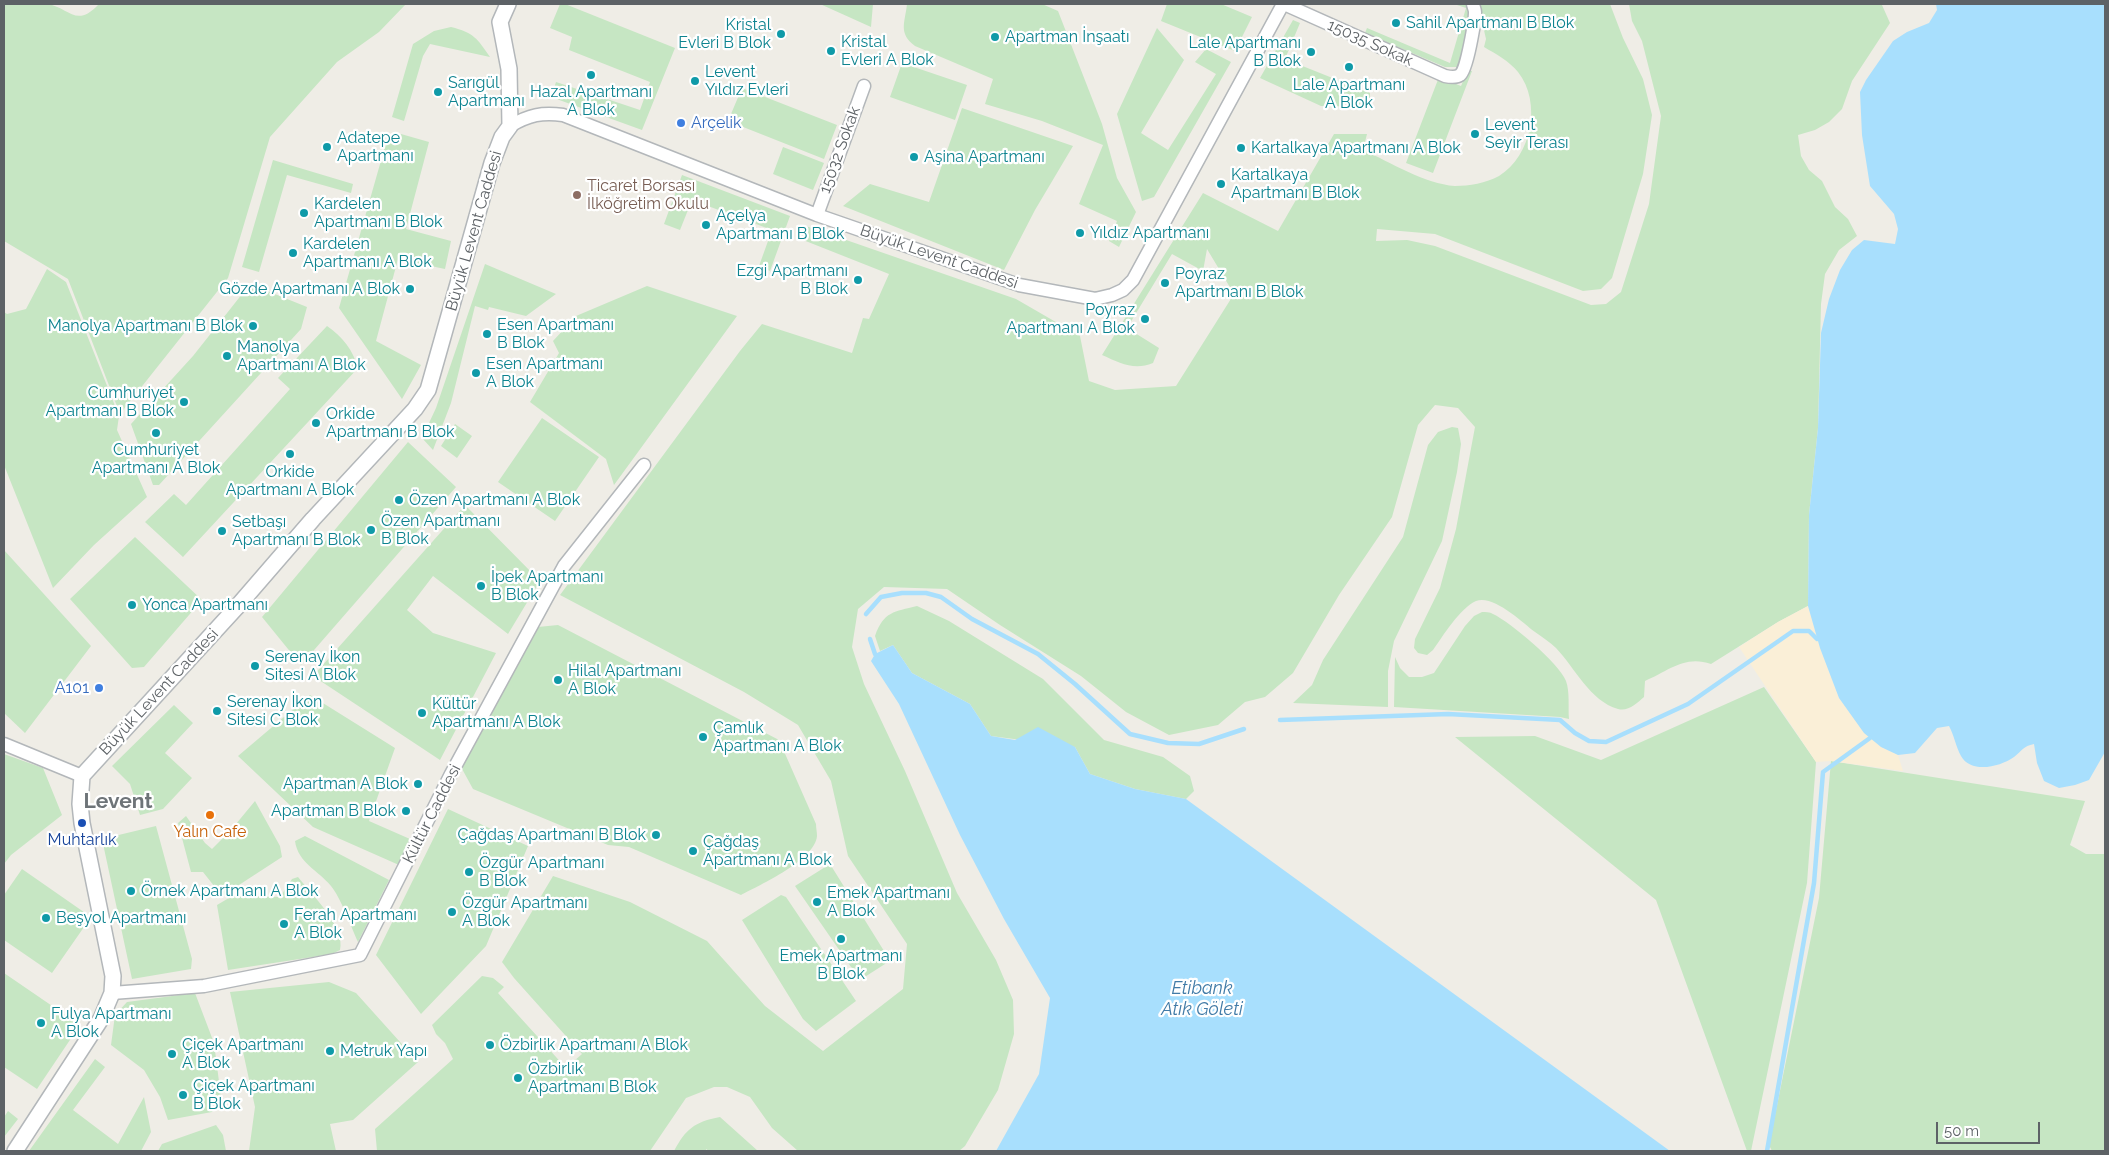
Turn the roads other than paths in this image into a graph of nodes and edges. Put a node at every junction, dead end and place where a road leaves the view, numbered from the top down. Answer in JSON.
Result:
{"nodes":[{"id":1,"x":508,"y":4,"type":"edge"},
{"id":2,"x":1284,"y":4,"type":"edge"},
{"id":3,"x":1472,"y":4,"type":"edge"},
{"id":4,"x":864,"y":86,"type":"dead end"},
{"id":5,"x":510,"y":126,"type":"junction"},
{"id":6,"x":817,"y":215,"type":"junction"},
{"id":7,"x":644,"y":465,"type":"dead end"},
{"id":8,"x":4,"y":744,"type":"edge"},
{"id":9,"x":82,"y":776,"type":"junction"},
{"id":10,"x":112,"y":993,"type":"junction"},
{"id":11,"x":15,"y":1151,"type":"edge"}],
"edges":[{"from":1,"to":5,"type":"street"},
{"from":2,"to":3,"type":"street","name":"15035 Sokak"},
{"from":2,"to":6,"type":"street","name":"Büyük Levent Caddesi"},
{"from":4,"to":6,"type":"street","name":"15032 Sokak"},
{"from":5,"to":6,"type":"street","name":"Büyük Levent Caddesi"},
{"from":5,"to":9,"type":"street","name":"Büyük Levent Caddesi"},
{"from":7,"to":10,"type":"street","name":"Kültür Caddesi"},
{"from":8,"to":9,"type":"street"},
{"from":9,"to":10,"type":"street"},
{"from":10,"to":11,"type":"street"}]}
